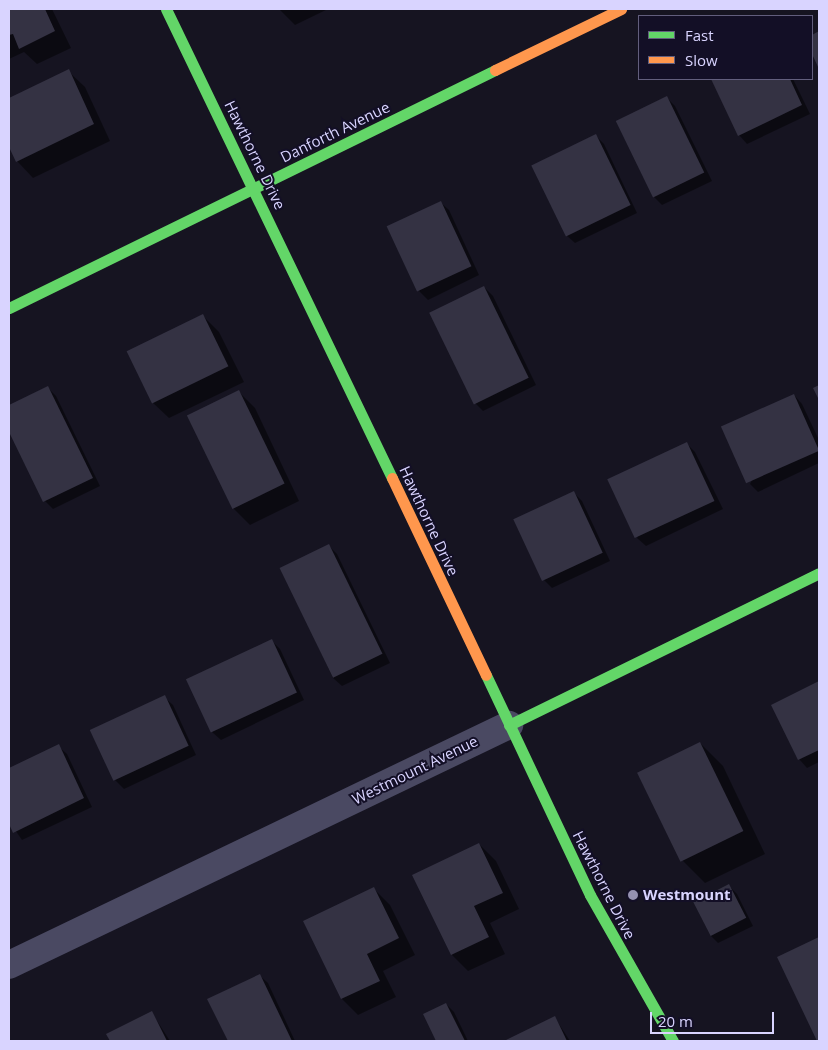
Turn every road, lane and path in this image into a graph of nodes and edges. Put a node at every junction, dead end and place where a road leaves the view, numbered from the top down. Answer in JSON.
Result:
{"nodes":[{"id":1,"x":166,"y":9,"type":"edge"},
{"id":2,"x":621,"y":9,"type":"edge"},
{"id":3,"x":255,"y":188,"type":"junction"},
{"id":4,"x":9,"y":308,"type":"edge"},
{"id":5,"x":819,"y":573,"type":"edge"},
{"id":6,"x":509,"y":725,"type":"junction"},
{"id":7,"x":9,"y":965,"type":"edge"},
{"id":8,"x":673,"y":1041,"type":"edge"}],
"edges":[{"from":1,"to":3,"type":"street","name":"Hawthorne Drive"},
{"from":2,"to":3,"type":"street","name":"Danforth Avenue"},
{"from":3,"to":4,"type":"street","name":"Danforth Avenue"},
{"from":3,"to":6,"type":"street","name":"Hawthorne Drive"},
{"from":5,"to":6,"type":"street","name":"Westmount Avenue"},
{"from":6,"to":7,"type":"street","name":"Westmount Avenue"},
{"from":6,"to":8,"type":"street","name":"Hawthorne Drive"}]}
